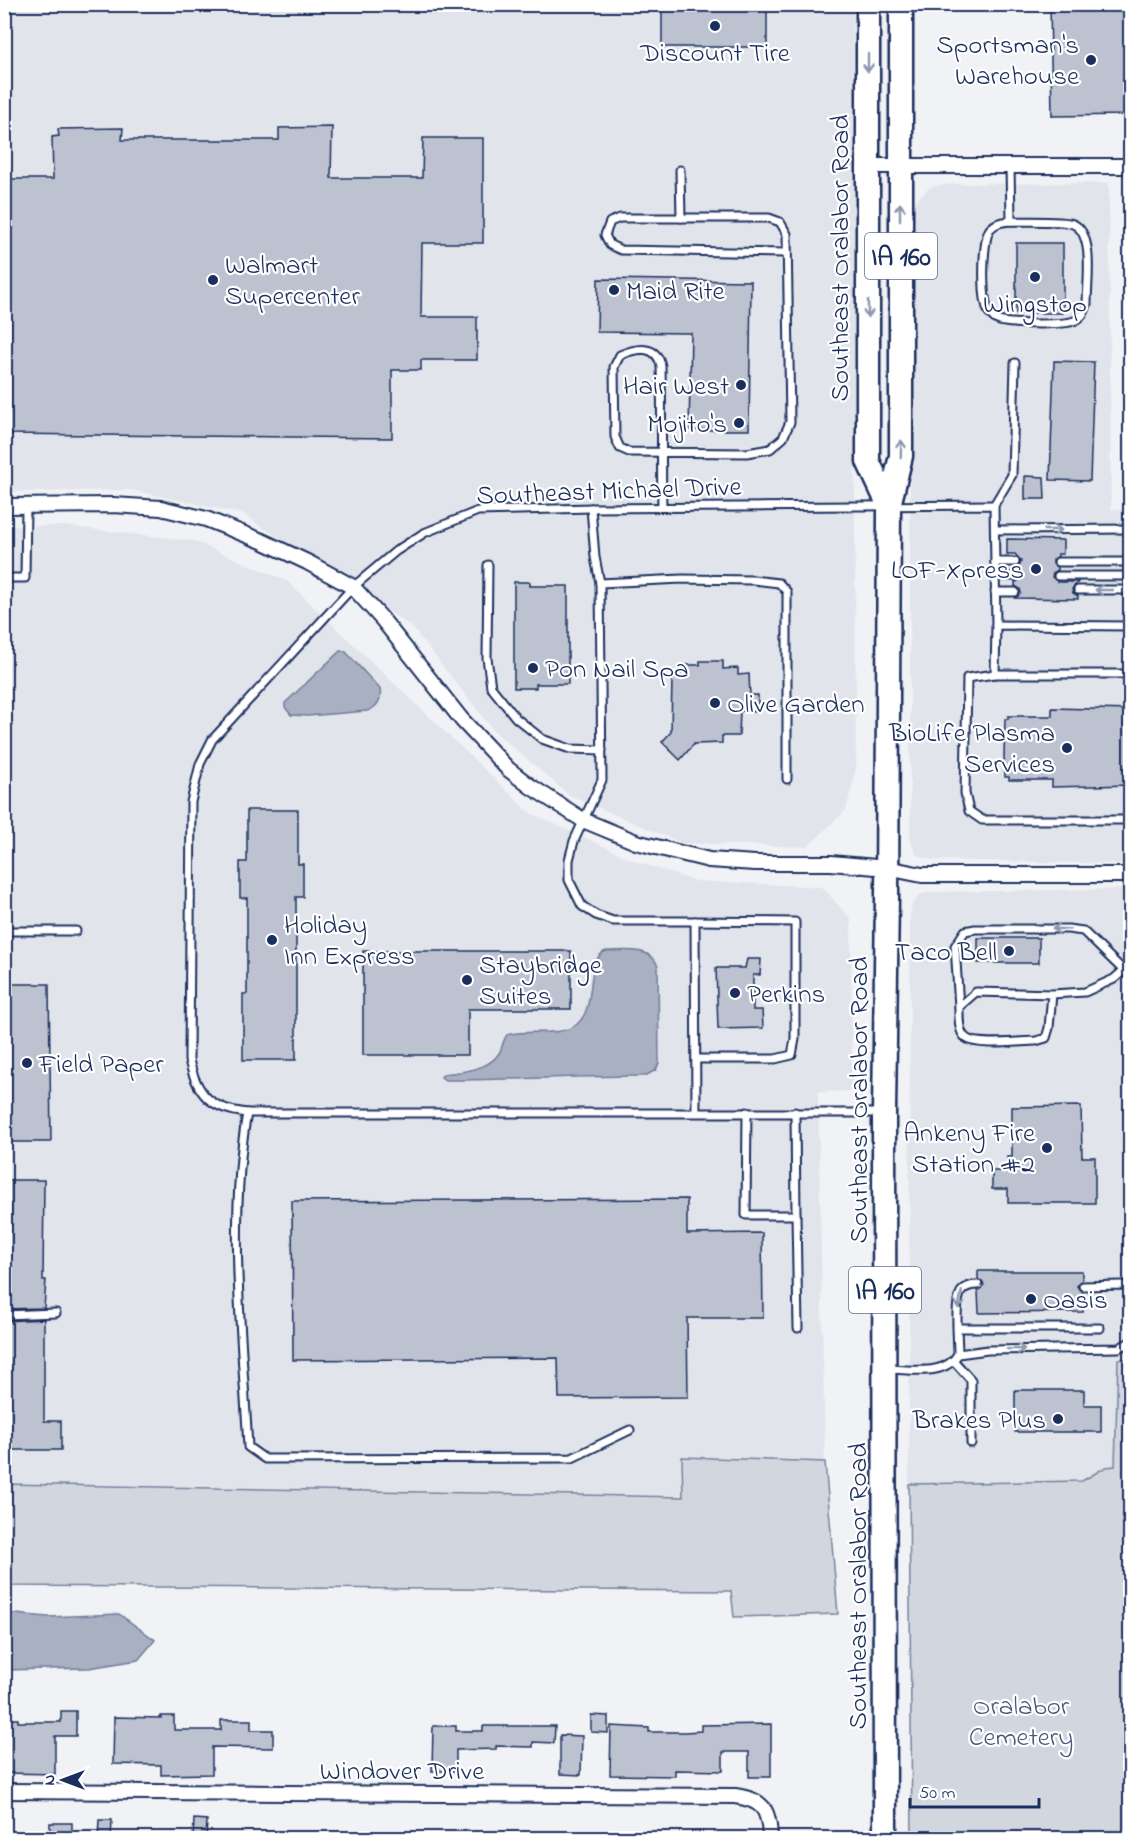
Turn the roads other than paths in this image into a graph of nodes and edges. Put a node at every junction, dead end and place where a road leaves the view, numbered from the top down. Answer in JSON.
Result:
{"nodes":[{"id":1,"x":868,"y":4,"type":"edge"},
{"id":2,"x":901,"y":4,"type":"edge"},
{"id":3,"x":867,"y":166,"type":"junction"},
{"id":4,"x":900,"y":166,"type":"junction"},
{"id":5,"x":1010,"y":166,"type":"junction"},
{"id":6,"x":1131,"y":166,"type":"edge"},
{"id":7,"x":680,"y":170,"type":"dead end"},
{"id":8,"x":681,"y":218,"type":"junction"},
{"id":9,"x":1011,"y":221,"type":"junction"},
{"id":10,"x":787,"y":253,"type":"junction"},
{"id":11,"x":1015,"y":363,"type":"dead end"},
{"id":12,"x":662,"y":453,"type":"junction"},
{"id":13,"x":994,"y":505,"type":"junction"},
{"id":14,"x":4,"y":506,"type":"edge"},
{"id":15,"x":26,"y":506,"type":"junction"},
{"id":16,"x":889,"y":506,"type":"junction"},
{"id":17,"x":662,"y":507,"type":"junction"},
{"id":18,"x":591,"y":508,"type":"junction"},
{"id":19,"x":1131,"y":529,"type":"edge"},
{"id":20,"x":995,"y":530,"type":"junction"},
{"id":21,"x":995,"y":562,"type":"junction"},
{"id":22,"x":1014,"y":562,"type":"dead end"},
{"id":23,"x":1058,"y":562,"type":"dead end"},
{"id":24,"x":1131,"y":562,"type":"edge"},
{"id":25,"x":488,"y":565,"type":"dead end"},
{"id":26,"x":995,"y":576,"type":"junction"},
{"id":27,"x":1014,"y":576,"type":"dead end"},
{"id":28,"x":1058,"y":576,"type":"dead end"},
{"id":29,"x":1131,"y":576,"type":"edge"},
{"id":30,"x":4,"y":578,"type":"edge"},
{"id":31,"x":600,"y":583,"type":"junction"},
{"id":32,"x":353,"y":587,"type":"junction"},
{"id":33,"x":1078,"y":590,"type":"dead end"},
{"id":34,"x":1131,"y":590,"type":"edge"},
{"id":35,"x":995,"y":592,"type":"junction"},
{"id":36,"x":1014,"y":592,"type":"dead end"},
{"id":37,"x":996,"y":625,"type":"junction"},
{"id":38,"x":1131,"y":626,"type":"edge"},
{"id":39,"x":995,"y":674,"type":"junction"},
{"id":40,"x":1131,"y":674,"type":"edge"},
{"id":41,"x":602,"y":750,"type":"junction"},
{"id":42,"x":787,"y":779,"type":"dead end"},
{"id":43,"x":583,"y":820,"type":"junction"},
{"id":44,"x":1131,"y":820,"type":"edge"},
{"id":45,"x":887,"y":868,"type":"junction"},
{"id":46,"x":1131,"y":875,"type":"edge"},
{"id":47,"x":695,"y":921,"type":"junction"},
{"id":48,"x":4,"y":931,"type":"edge"},
{"id":49,"x":76,"y":931,"type":"dead end"},
{"id":50,"x":1131,"y":965,"type":"edge"},
{"id":51,"x":1124,"y":971,"type":"junction"},
{"id":52,"x":1052,"y":994,"type":"junction"},
{"id":53,"x":958,"y":1008,"type":"junction"},
{"id":54,"x":696,"y":1059,"type":"junction"},
{"id":55,"x":696,"y":1112,"type":"junction"},
{"id":56,"x":747,"y":1112,"type":"junction"},
{"id":57,"x":795,"y":1112,"type":"junction"},
{"id":58,"x":247,"y":1113,"type":"junction"},
{"id":59,"x":884,"y":1113,"type":"junction"},
{"id":60,"x":796,"y":1215,"type":"junction"},
{"id":61,"x":978,"y":1285,"type":"dead end"},
{"id":62,"x":1083,"y":1286,"type":"dead end"},
{"id":63,"x":1131,"y":1287,"type":"edge"},
{"id":64,"x":56,"y":1313,"type":"dead end"},
{"id":65,"x":4,"y":1315,"type":"edge"},
{"id":66,"x":798,"y":1328,"type":"dead end"},
{"id":67,"x":958,"y":1328,"type":"junction"},
{"id":68,"x":1100,"y":1328,"type":"dead end"},
{"id":69,"x":1131,"y":1342,"type":"edge"},
{"id":70,"x":956,"y":1357,"type":"junction"},
{"id":71,"x":886,"y":1369,"type":"junction"},
{"id":72,"x":630,"y":1430,"type":"dead end"},
{"id":73,"x":971,"y":1443,"type":"dead end"},
{"id":74,"x":4,"y":1791,"type":"edge"},
{"id":75,"x":770,"y":1839,"type":"edge"},
{"id":76,"x":885,"y":1839,"type":"edge"}],
"edges":[{"from":1,"to":3,"type":"main road","name":"Southeast Oralabor Road","number":"IA 160","one_way":true},
{"from":2,"to":4,"type":"main road","name":"Southeast Oralabor Road","number":"IA 160"},
{"from":3,"to":4,"type":"street"},
{"from":3,"to":16,"type":"main road","name":"Southeast Oralabor Road","number":"IA 160","one_way":true},
{"from":4,"to":5,"type":"street"},
{"from":16,"to":4,"type":"main road","name":"Southeast Oralabor Road","number":"IA 160","one_way":true},
{"from":5,"to":6,"type":"street"},
{"from":5,"to":9,"type":"lane"},
{"from":7,"to":8,"type":"lane"},
{"from":8,"to":10,"type":"lane"},
{"from":8,"to":10,"type":"lane"},
{"from":9,"to":9,"type":"lane"},
{"from":10,"to":12,"type":"lane"},
{"from":11,"to":13,"type":"lane"},
{"from":12,"to":12,"type":"lane"},
{"from":12,"to":17,"type":"lane"},
{"from":13,"to":16,"type":"lane","name":"Southeast Michael Drive"},
{"from":13,"to":20,"type":"lane"},
{"from":14,"to":15,"type":"street"},
{"from":15,"to":30,"type":"lane"},
{"from":15,"to":32,"type":"street"},
{"from":16,"to":17,"type":"lane","name":"Southeast Michael Drive"},
{"from":16,"to":45,"type":"main road","name":"Southeast Oralabor Road","number":"IA 160"},
{"from":17,"to":18,"type":"lane","name":"Southeast Michael Drive"},
{"from":18,"to":31,"type":"lane"},
{"from":18,"to":32,"type":"lane","name":"Southeast Michael Drive"},
{"from":20,"to":19,"type":"lane","one_way":true},
{"from":20,"to":21,"type":"lane"},
{"from":21,"to":22,"type":"lane"},
{"from":21,"to":26,"type":"lane"},
{"from":23,"to":24,"type":"lane"},
{"from":25,"to":41,"type":"lane"},
{"from":26,"to":27,"type":"lane"},
{"from":26,"to":35,"type":"lane"},
{"from":28,"to":29,"type":"lane"},
{"from":31,"to":41,"type":"lane"},
{"from":31,"to":42,"type":"lane"},
{"from":32,"to":43,"type":"street"},
{"from":32,"to":58,"type":"lane","name":"Southeast Michael Drive"},
{"from":34,"to":33,"type":"lane","one_way":true},
{"from":35,"to":36,"type":"lane"},
{"from":35,"to":37,"type":"lane"},
{"from":37,"to":38,"type":"lane"},
{"from":37,"to":39,"type":"lane"},
{"from":39,"to":40,"type":"lane"},
{"from":39,"to":44,"type":"lane"},
{"from":41,"to":43,"type":"lane"},
{"from":43,"to":45,"type":"street"},
{"from":43,"to":47,"type":"lane"},
{"from":45,"to":46,"type":"street"},
{"from":45,"to":59,"type":"main road","name":"Southeast Oralabor Road","number":"IA 160"},
{"from":47,"to":54,"type":"lane"},
{"from":47,"to":54,"type":"lane"},
{"from":48,"to":49,"type":"lane"},
{"from":50,"to":51,"type":"lane"},
{"from":51,"to":52,"type":"lane"},
{"from":51,"to":53,"type":"lane","one_way":true},
{"from":52,"to":53,"type":"lane"},
{"from":52,"to":53,"type":"lane"},
{"from":54,"to":55,"type":"lane"},
{"from":55,"to":56,"type":"lane","name":"Southeast Michael Drive"},
{"from":55,"to":58,"type":"lane","name":"Southeast Michael Drive"},
{"from":56,"to":57,"type":"lane","name":"Southeast Michael Drive"},
{"from":56,"to":60,"type":"lane"},
{"from":57,"to":59,"type":"lane","name":"Southeast Michael Drive"},
{"from":57,"to":60,"type":"lane"},
{"from":58,"to":72,"type":"lane"},
{"from":59,"to":71,"type":"main road","name":"Southeast Oralabor Road","number":"IA 160"},
{"from":60,"to":66,"type":"lane"},
{"from":61,"to":67,"type":"lane","one_way":true},
{"from":62,"to":63,"type":"lane"},
{"from":64,"to":65,"type":"lane"},
{"from":67,"to":68,"type":"lane"},
{"from":67,"to":70,"type":"lane"},
{"from":70,"to":69,"type":"lane","one_way":true},
{"from":70,"to":71,"type":"lane"},
{"from":70,"to":73,"type":"lane"},
{"from":71,"to":76,"type":"main road","name":"Southeast Oralabor Road","number":"IA 160"},
{"from":74,"to":75,"type":"street","name":"Windover Drive"}]}
